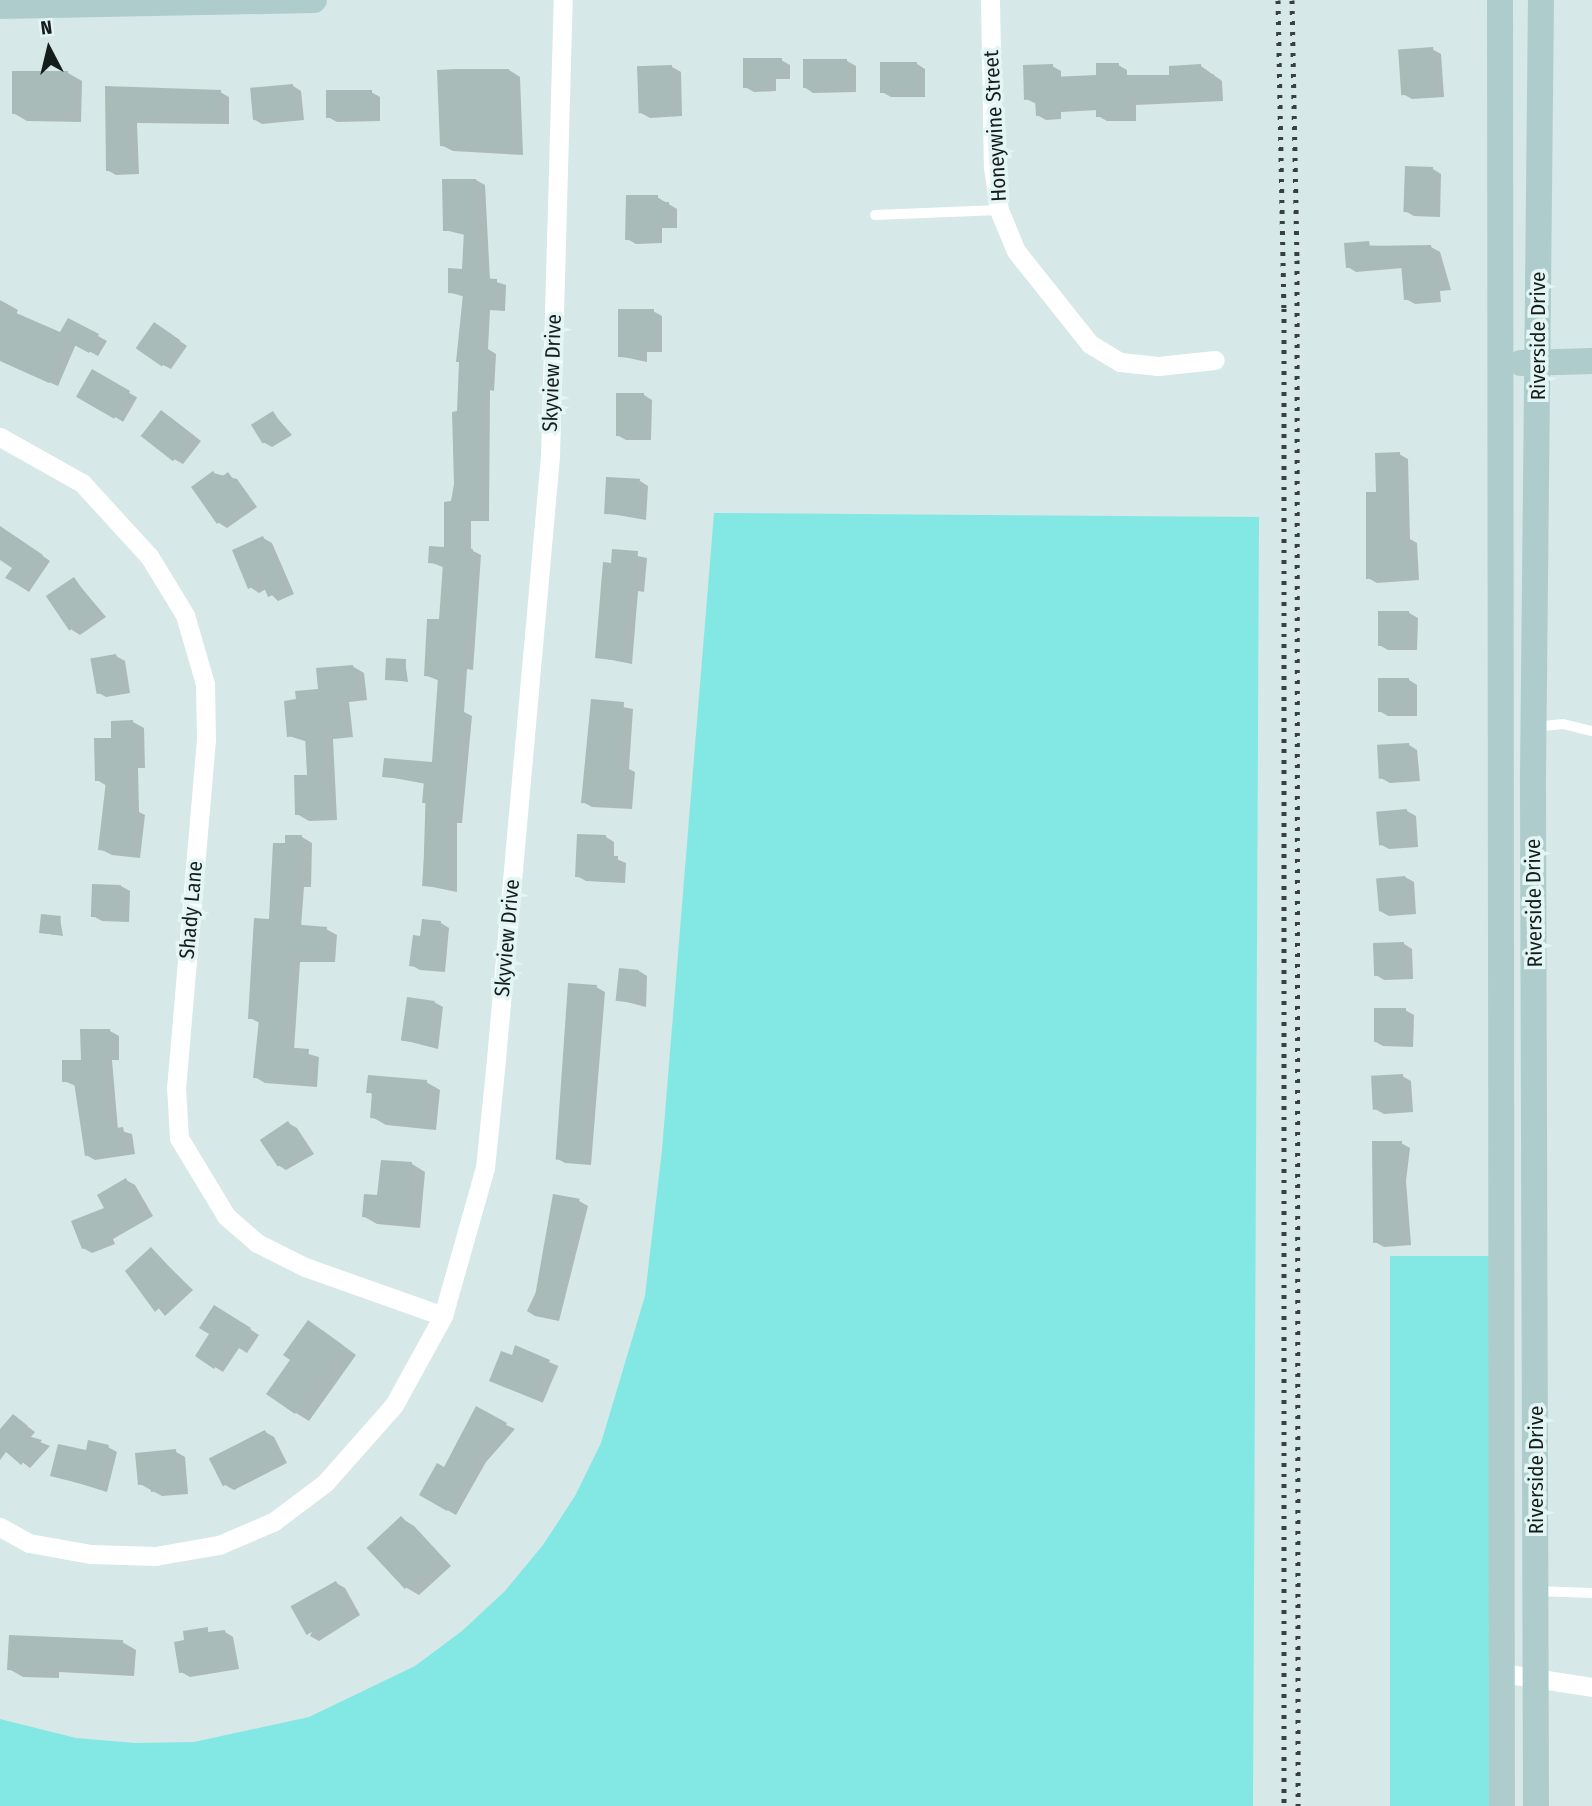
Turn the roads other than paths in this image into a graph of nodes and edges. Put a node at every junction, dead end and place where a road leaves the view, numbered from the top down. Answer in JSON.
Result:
{"nodes":[{"id":1,"x":314,"y":0,"type":"edge"},
{"id":2,"x":563,"y":0,"type":"edge"},
{"id":3,"x":990,"y":0,"type":"edge"},
{"id":4,"x":1500,"y":0,"type":"edge"},
{"id":5,"x":1541,"y":0,"type":"edge"},
{"id":6,"x":83,"y":2,"type":"edge"},
{"id":7,"x":0,"y":6,"type":"edge"},
{"id":8,"x":999,"y":210,"type":"junction"},
{"id":9,"x":875,"y":215,"type":"dead end"},
{"id":10,"x":1215,"y":360,"type":"dead end"},
{"id":11,"x":1592,"y":361,"type":"edge"},
{"id":12,"x":1499,"y":363,"type":"junction"},
{"id":13,"x":1538,"y":363,"type":"junction"},
{"id":14,"x":0,"y":437,"type":"edge"},
{"id":15,"x":1534,"y":727,"type":"junction"},
{"id":16,"x":1592,"y":731,"type":"edge"},
{"id":17,"x":1501,"y":1238,"type":"junction"},
{"id":18,"x":1537,"y":1238,"type":"junction"},
{"id":19,"x":443,"y":1316,"type":"junction"},
{"id":20,"x":0,"y":1527,"type":"edge"},
{"id":21,"x":1536,"y":1591,"type":"junction"},
{"id":22,"x":1592,"y":1592,"type":"edge"},
{"id":23,"x":1502,"y":1673,"type":"junction"},
{"id":24,"x":1535,"y":1679,"type":"junction"},
{"id":25,"x":1592,"y":1687,"type":"edge"},
{"id":26,"x":1502,"y":1806,"type":"edge"},
{"id":27,"x":1536,"y":1806,"type":"edge"}],
"edges":[{"from":1,"to":6,"type":"street"},
{"from":2,"to":19,"type":"street","name":"Skyview Drive"},
{"from":3,"to":8,"type":"street","name":"Honeywine Street"},
{"from":4,"to":12,"type":"street","name":"Riverside Drive"},
{"from":5,"to":13,"type":"street","name":"Riverside Drive"},
{"from":6,"to":7,"type":"street"},
{"from":8,"to":9,"type":"lane"},
{"from":8,"to":10,"type":"street","name":"Honeywine Street"},
{"from":11,"to":13,"type":"street"},
{"from":12,"to":13,"type":"street"},
{"from":12,"to":17,"type":"street","name":"Riverside Drive"},
{"from":13,"to":15,"type":"street","name":"Riverside Drive"},
{"from":14,"to":19,"type":"street","name":"Shady Lane"},
{"from":15,"to":16,"type":"lane"},
{"from":15,"to":18,"type":"street","name":"Riverside Drive"},
{"from":17,"to":18,"type":"street"},
{"from":17,"to":23,"type":"street","name":"Riverside Drive"},
{"from":18,"to":21,"type":"street","name":"Riverside Drive"},
{"from":19,"to":20,"type":"street","name":"Skyview Drive"},
{"from":21,"to":22,"type":"lane"},
{"from":21,"to":24,"type":"street","name":"Riverside Drive"},
{"from":23,"to":24,"type":"street"},
{"from":23,"to":26,"type":"street","name":"Riverside Drive"},
{"from":24,"to":25,"type":"street"},
{"from":24,"to":27,"type":"street","name":"Riverside Drive"}]}
